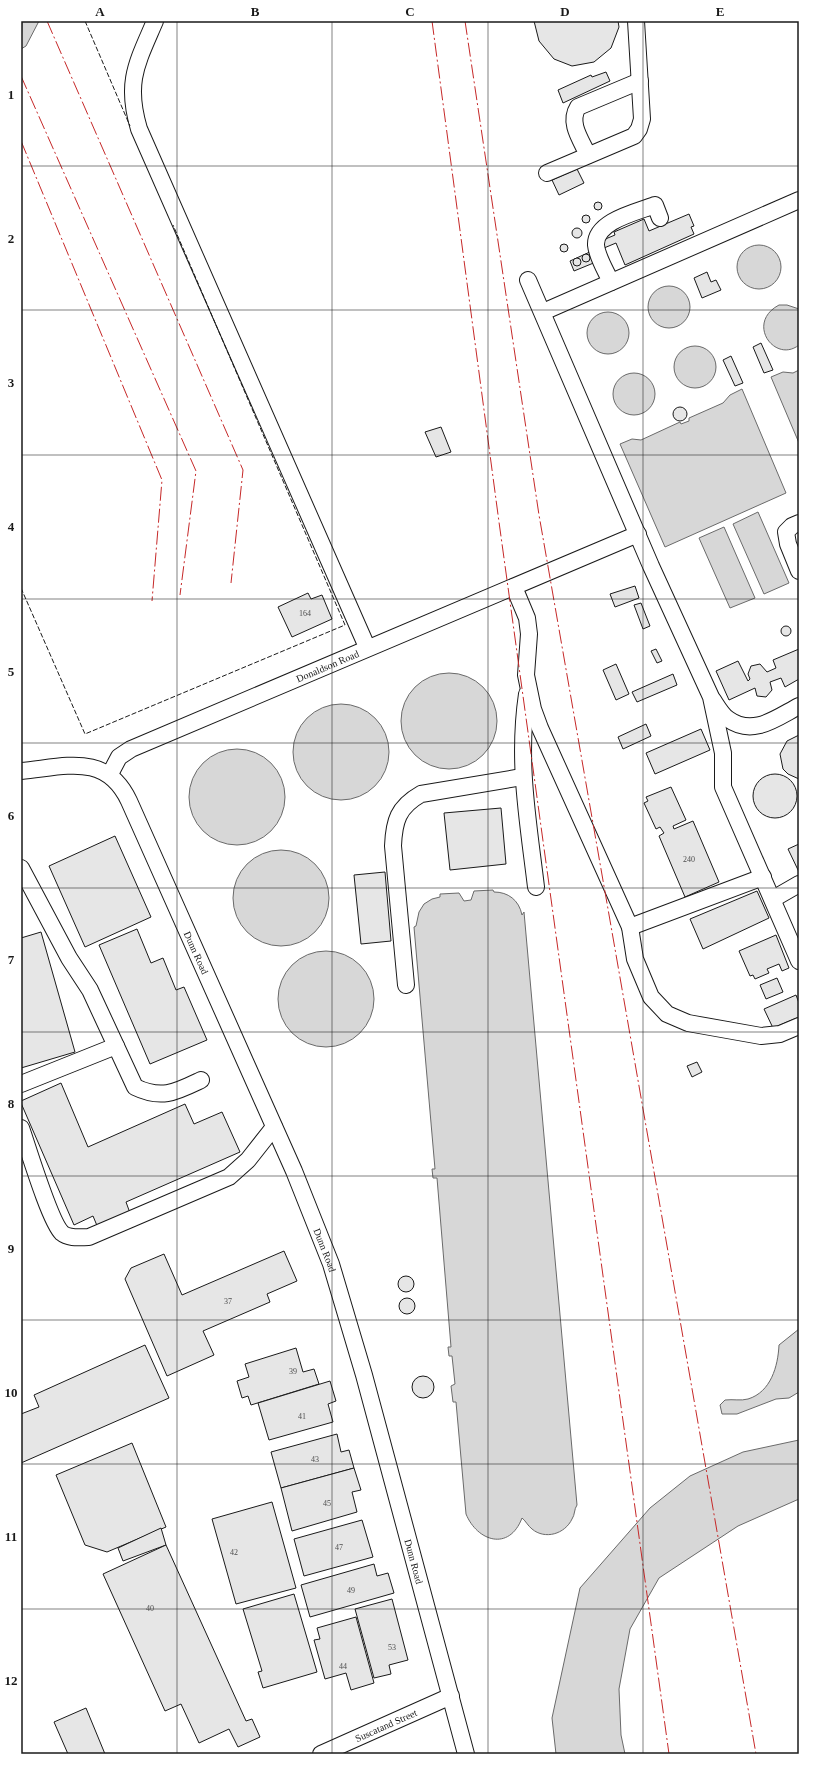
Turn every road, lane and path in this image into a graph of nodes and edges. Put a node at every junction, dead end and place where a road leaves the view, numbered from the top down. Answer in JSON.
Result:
{"nodes":[{"id":1,"x":155,"y":21,"type":"edge"},
{"id":2,"x":636,"y":21,"type":"edge"},
{"id":3,"x":640,"y":82,"type":"junction"},
{"id":4,"x":588,"y":156,"type":"junction"},
{"id":5,"x":547,"y":173,"type":"dead end"},
{"id":6,"x":799,"y":200,"type":"edge"},
{"id":7,"x":660,"y":218,"type":"dead end"},
{"id":8,"x":528,"y":280,"type":"dead end"},
{"id":9,"x":611,"y":282,"type":"junction"},
{"id":10,"x":543,"y":312,"type":"junction"},
{"id":11,"x":799,"y":523,"type":"edge"},
{"id":12,"x":638,"y":534,"type":"junction"},
{"id":13,"x":799,"y":571,"type":"edge"},
{"id":14,"x":514,"y":587,"type":"junction"},
{"id":15,"x":374,"y":645,"type":"junction"},
{"id":16,"x":528,"y":685,"type":"junction"},
{"id":17,"x":711,"y":697,"type":"junction"},
{"id":18,"x":799,"y":706,"type":"edge"},
{"id":19,"x":21,"y":771,"type":"edge"},
{"id":20,"x":110,"y":774,"type":"junction"},
{"id":21,"x":522,"y":777,"type":"junction"},
{"id":22,"x":21,"y":868,"type":"edge"},
{"id":23,"x":763,"y":877,"type":"junction"},
{"id":24,"x":799,"y":884,"type":"edge"},
{"id":25,"x":536,"y":886,"type":"dead end"},
{"id":26,"x":799,"y":894,"type":"edge"},
{"id":27,"x":773,"y":899,"type":"junction"},
{"id":28,"x":630,"y":927,"type":"junction"},
{"id":29,"x":799,"y":961,"type":"edge"},
{"id":30,"x":406,"y":985,"type":"dead end"},
{"id":31,"x":799,"y":1026,"type":"edge"},
{"id":32,"x":116,"y":1046,"type":"junction"},
{"id":33,"x":200,"y":1080,"type":"dead end"},
{"id":34,"x":21,"y":1084,"type":"edge"},
{"id":35,"x":274,"y":1127,"type":"junction"},
{"id":36,"x":21,"y":1128,"type":"edge"},
{"id":37,"x":450,"y":1696,"type":"junction"},
{"id":38,"x":321,"y":1754,"type":"edge"},
{"id":39,"x":466,"y":1754,"type":"edge"}],
"edges":[{"from":1,"to":15,"type":"street"},
{"from":2,"to":3,"type":"street"},
{"from":3,"to":4,"type":"street"},
{"from":3,"to":4,"type":"street"},
{"from":4,"to":5,"type":"street"},
{"from":6,"to":9,"type":"street"},
{"from":7,"to":9,"type":"street"},
{"from":8,"to":10,"type":"street"},
{"from":9,"to":10,"type":"street"},
{"from":10,"to":12,"type":"street"},
{"from":11,"to":13,"type":"street"},
{"from":12,"to":14,"type":"street","name":"Donaldson Road"},
{"from":12,"to":17,"type":"street"},
{"from":14,"to":15,"type":"street","name":"Donaldson Road"},
{"from":14,"to":16,"type":"street"},
{"from":15,"to":20,"type":"street","name":"Donaldson Road"},
{"from":16,"to":21,"type":"street"},
{"from":16,"to":28,"type":"street"},
{"from":17,"to":18,"type":"street"},
{"from":17,"to":23,"type":"street"},
{"from":19,"to":20,"type":"street"},
{"from":20,"to":35,"type":"street","name":"Dunn Road"},
{"from":21,"to":25,"type":"street"},
{"from":21,"to":30,"type":"street"},
{"from":22,"to":32,"type":"street"},
{"from":23,"to":27,"type":"street"},
{"from":23,"to":28,"type":"street"},
{"from":24,"to":27,"type":"street"},
{"from":26,"to":27,"type":"street"},
{"from":27,"to":29,"type":"street"},
{"from":28,"to":31,"type":"street"},
{"from":32,"to":33,"type":"street"},
{"from":32,"to":34,"type":"street"},
{"from":35,"to":36,"type":"street"},
{"from":35,"to":37,"type":"street","name":"Dunn Road"},
{"from":37,"to":38,"type":"street","name":"Suscatand Street"},
{"from":37,"to":39,"type":"street","name":"Dunn Road"}]}
